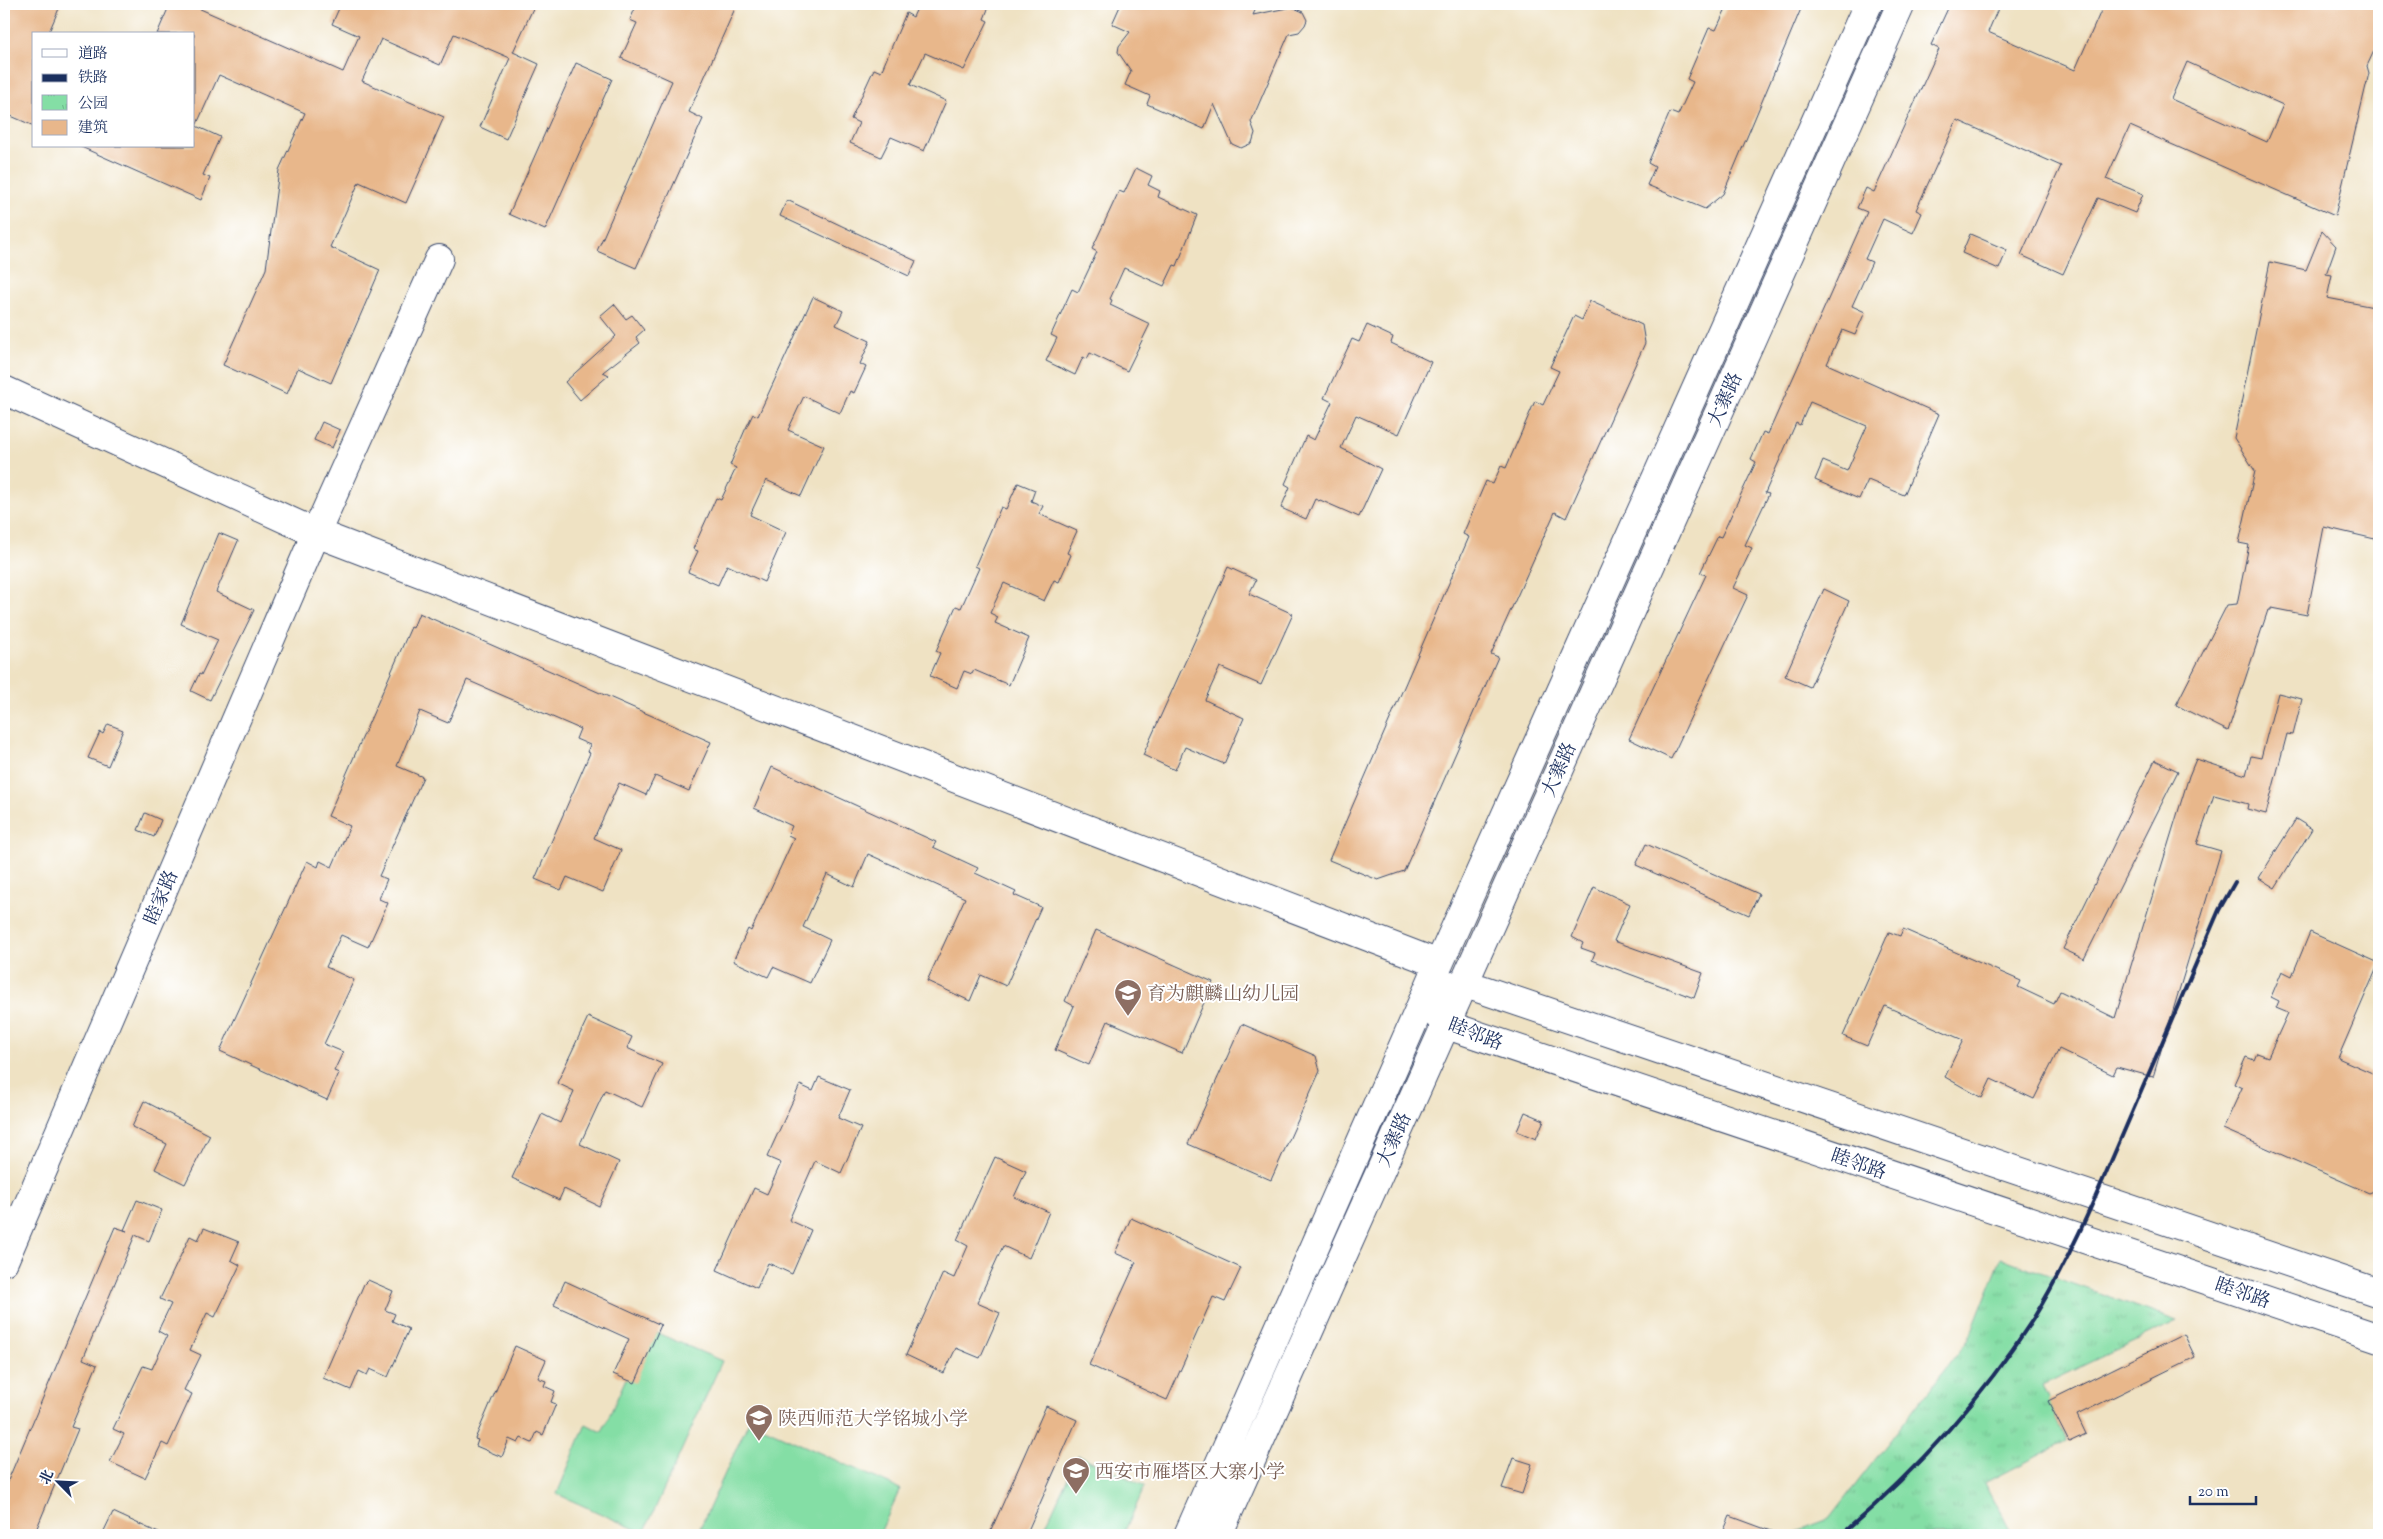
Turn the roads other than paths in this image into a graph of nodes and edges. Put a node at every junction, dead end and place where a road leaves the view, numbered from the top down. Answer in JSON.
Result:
{"nodes":[{"id":1,"x":1868,"y":4,"type":"edge"},
{"id":2,"x":1901,"y":4,"type":"edge"},
{"id":3,"x":439,"y":258,"type":"dead end"},
{"id":4,"x":4,"y":390,"type":"edge"},
{"id":5,"x":316,"y":532,"type":"junction"},
{"id":6,"x":1439,"y":964,"type":"junction"},
{"id":7,"x":1462,"y":983,"type":"junction"},
{"id":8,"x":1425,"y":996,"type":"junction"},
{"id":9,"x":1444,"y":1024,"type":"junction"},
{"id":10,"x":4,"y":1261,"type":"edge"},
{"id":11,"x":2379,"y":1292,"type":"edge"},
{"id":12,"x":2379,"y":1338,"type":"edge"},
{"id":13,"x":1188,"y":1535,"type":"edge"},
{"id":14,"x":1218,"y":1535,"type":"edge"}],
"edges":[{"from":1,"to":6,"type":"street","name":"大寨路"},
{"from":2,"to":7,"type":"street","name":"大寨路"},
{"from":3,"to":5,"type":"street","name":"睦家路"},
{"from":4,"to":5,"type":"street"},
{"from":5,"to":6,"type":"street"},
{"from":5,"to":10,"type":"street","name":"睦家路"},
{"from":6,"to":8,"type":"street","name":"大寨路"},
{"from":7,"to":8,"type":"street","name":"睦邻路"},
{"from":7,"to":9,"type":"street","name":"大寨路"},
{"from":7,"to":11,"type":"street"},
{"from":8,"to":9,"type":"street","name":"睦邻路"},
{"from":8,"to":13,"type":"street","name":"大寨路"},
{"from":9,"to":12,"type":"street","name":"睦邻路"},
{"from":9,"to":14,"type":"street","name":"大寨路"}]}
